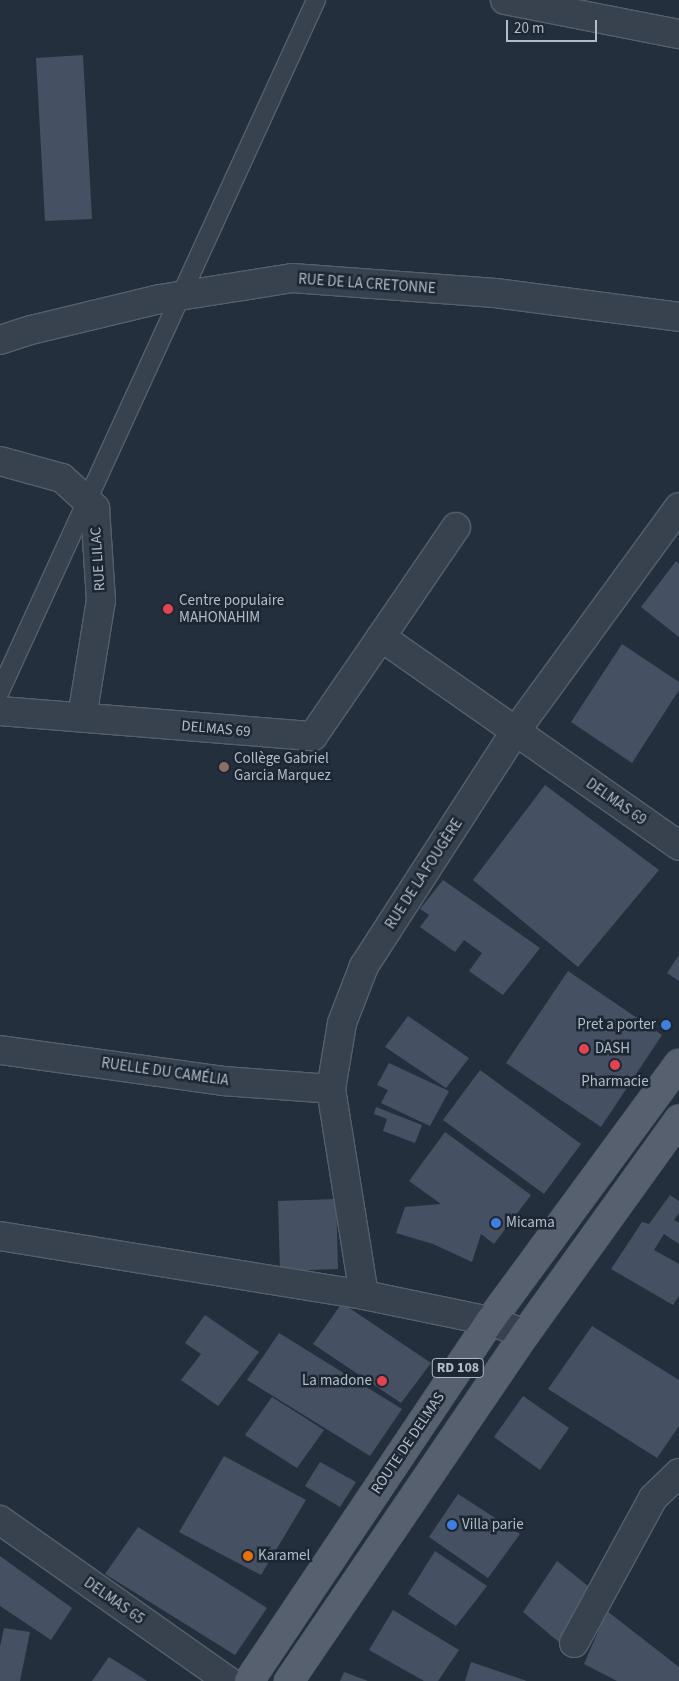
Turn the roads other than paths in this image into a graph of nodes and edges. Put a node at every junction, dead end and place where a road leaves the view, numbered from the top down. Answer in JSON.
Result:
{"nodes":[{"id":1,"x":316,"y":0,"type":"edge"},
{"id":2,"x":505,"y":0,"type":"edge"},
{"id":3,"x":679,"y":34,"type":"edge"},
{"id":4,"x":679,"y":318,"type":"edge"},
{"id":5,"x":0,"y":340,"type":"edge"},
{"id":6,"x":0,"y":461,"type":"edge"},
{"id":7,"x":679,"y":507,"type":"edge"},
{"id":8,"x":456,"y":527,"type":"dead end"},
{"id":9,"x":381,"y":638,"type":"junction"},
{"id":10,"x":0,"y":690,"type":"edge"},
{"id":11,"x":0,"y":711,"type":"edge"},
{"id":12,"x":82,"y":717,"type":"junction"},
{"id":13,"x":515,"y":732,"type":"junction"},
{"id":14,"x":679,"y":846,"type":"edge"},
{"id":15,"x":0,"y":1050,"type":"edge"},
{"id":16,"x":679,"y":1064,"type":"edge"},
{"id":17,"x":332,"y":1089,"type":"junction"},
{"id":18,"x":679,"y":1120,"type":"edge"},
{"id":19,"x":0,"y":1236,"type":"edge"},
{"id":20,"x":364,"y":1296,"type":"junction"},
{"id":21,"x":490,"y":1321,"type":"junction"},
{"id":22,"x":525,"y":1334,"type":"junction"},
{"id":23,"x":679,"y":1473,"type":"edge"},
{"id":24,"x":0,"y":1520,"type":"edge"},
{"id":25,"x":574,"y":1643,"type":"dead end"},
{"id":26,"x":228,"y":1681,"type":"edge"},
{"id":27,"x":249,"y":1681,"type":"edge"},
{"id":28,"x":289,"y":1681,"type":"edge"}],
"edges":[{"from":1,"to":10,"type":"lane"},
{"from":2,"to":3,"type":"street"},
{"from":4,"to":5,"type":"street","name":"RUE DE LA CRETONNE"},
{"from":6,"to":12,"type":"street","name":"RUE LILAC"},
{"from":7,"to":13,"type":"street","name":"RUE DE LA FOUGÈRE"},
{"from":8,"to":9,"type":"street","name":"DELMAS 69"},
{"from":9,"to":12,"type":"street","name":"DELMAS 69"},
{"from":9,"to":13,"type":"street","name":"DELMAS 69"},
{"from":11,"to":12,"type":"street","name":"DELMAS 69"},
{"from":13,"to":14,"type":"street","name":"DELMAS 69"},
{"from":13,"to":17,"type":"street","name":"RUE DE LA FOUGÈRE"},
{"from":15,"to":17,"type":"street","name":"RUELLE DU CAMÉLIA"},
{"from":16,"to":21,"type":"main road","name":"ROUTE DE DELMAS","number":"RD 108"},
{"from":17,"to":20,"type":"street","name":"RUE DE LA FOUGÈRE"},
{"from":18,"to":22,"type":"main road","number":"RD 108"},
{"from":19,"to":20,"type":"street"},
{"from":20,"to":21,"type":"street"},
{"from":21,"to":22,"type":"street"},
{"from":21,"to":27,"type":"main road","name":"ROUTE DE DELMAS","number":"RD 108"},
{"from":22,"to":28,"type":"main road","number":"RD 108"},
{"from":23,"to":25,"type":"street"},
{"from":24,"to":26,"type":"street","name":"DELMAS 65"}]}
